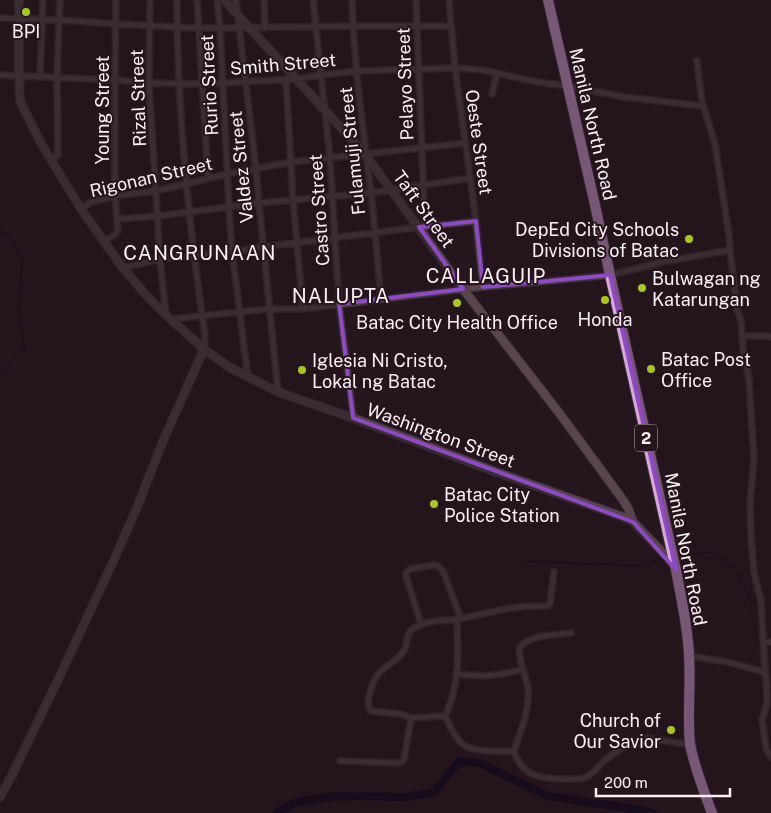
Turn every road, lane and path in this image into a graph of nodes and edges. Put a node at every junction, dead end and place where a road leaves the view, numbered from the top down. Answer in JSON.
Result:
{"nodes":[{"id":1,"x":19,"y":0,"type":"edge"},
{"id":2,"x":43,"y":0,"type":"edge"},
{"id":3,"x":60,"y":0,"type":"edge"},
{"id":4,"x":116,"y":0,"type":"edge"},
{"id":5,"x":150,"y":0,"type":"edge"},
{"id":6,"x":177,"y":0,"type":"edge"},
{"id":7,"x":197,"y":0,"type":"edge"},
{"id":8,"x":217,"y":0,"type":"edge"},
{"id":9,"x":224,"y":0,"type":"edge"},
{"id":10,"x":236,"y":0,"type":"edge"},
{"id":11,"x":264,"y":0,"type":"edge"},
{"id":12,"x":313,"y":0,"type":"edge"},
{"id":13,"x":352,"y":0,"type":"edge"},
{"id":14,"x":416,"y":0,"type":"edge"},
{"id":15,"x":449,"y":0,"type":"edge"},
{"id":16,"x":548,"y":0,"type":"edge"},
{"id":17,"x":237,"y":15,"type":"junction"},
{"id":18,"x":0,"y":18,"type":"edge"},
{"id":19,"x":20,"y":18,"type":"junction"},
{"id":20,"x":43,"y":20,"type":"junction"},
{"id":21,"x":60,"y":20,"type":"junction"},
{"id":22,"x":116,"y":24,"type":"junction"},
{"id":23,"x":149,"y":26,"type":"junction"},
{"id":24,"x":353,"y":26,"type":"junction"},
{"id":25,"x":451,"y":26,"type":"junction"},
{"id":26,"x":177,"y":27,"type":"junction"},
{"id":27,"x":317,"y":27,"type":"junction"},
{"id":28,"x":416,"y":27,"type":"junction"},
{"id":29,"x":198,"y":28,"type":"junction"},
{"id":30,"x":220,"y":28,"type":"junction"},
{"id":31,"x":239,"y":28,"type":"junction"},
{"id":32,"x":249,"y":28,"type":"junction"},
{"id":33,"x":265,"y":28,"type":"junction"},
{"id":34,"x":697,"y":61,"type":"dead end"},
{"id":35,"x":454,"y":68,"type":"junction"},
{"id":36,"x":418,"y":69,"type":"junction"},
{"id":37,"x":358,"y":71,"type":"junction"},
{"id":38,"x":497,"y":73,"type":"junction"},
{"id":39,"x":0,"y":75,"type":"edge"},
{"id":40,"x":321,"y":75,"type":"junction"},
{"id":41,"x":18,"y":76,"type":"junction"},
{"id":42,"x":40,"y":76,"type":"junction"},
{"id":43,"x":57,"y":77,"type":"junction"},
{"id":44,"x":296,"y":79,"type":"junction"},
{"id":45,"x":115,"y":80,"type":"junction"},
{"id":46,"x":286,"y":80,"type":"junction"},
{"id":47,"x":246,"y":82,"type":"junction"},
{"id":48,"x":149,"y":83,"type":"junction"},
{"id":49,"x":178,"y":83,"type":"junction"},
{"id":50,"x":223,"y":83,"type":"junction"},
{"id":51,"x":202,"y":84,"type":"junction"},
{"id":52,"x":567,"y":86,"type":"junction"},
{"id":53,"x":492,"y":94,"type":"dead end"},
{"id":54,"x":703,"y":106,"type":"junction"},
{"id":55,"x":324,"y":109,"type":"junction"},
{"id":56,"x":466,"y":143,"type":"junction"},
{"id":57,"x":422,"y":147,"type":"junction"},
{"id":58,"x":365,"y":154,"type":"junction"},
{"id":59,"x":330,"y":158,"type":"junction"},
{"id":60,"x":50,"y":160,"type":"junction"},
{"id":61,"x":291,"y":162,"type":"junction"},
{"id":62,"x":256,"y":169,"type":"junction"},
{"id":63,"x":227,"y":174,"type":"junction"},
{"id":64,"x":208,"y":178,"type":"junction"},
{"id":65,"x":470,"y":178,"type":"junction"},
{"id":66,"x":186,"y":184,"type":"junction"},
{"id":67,"x":424,"y":185,"type":"junction"},
{"id":68,"x":390,"y":190,"type":"junction"},
{"id":69,"x":156,"y":191,"type":"junction"},
{"id":70,"x":371,"y":193,"type":"junction"},
{"id":71,"x":116,"y":196,"type":"junction"},
{"id":72,"x":332,"y":196,"type":"junction"},
{"id":73,"x":293,"y":200,"type":"junction"},
{"id":74,"x":259,"y":203,"type":"junction"},
{"id":75,"x":229,"y":207,"type":"junction"},
{"id":76,"x":81,"y":209,"type":"junction"},
{"id":77,"x":190,"y":212,"type":"junction"},
{"id":78,"x":158,"y":216,"type":"junction"},
{"id":79,"x":118,"y":219,"type":"junction"},
{"id":80,"x":476,"y":221,"type":"junction"},
{"id":81,"x":422,"y":227,"type":"junction"},
{"id":82,"x":375,"y":233,"type":"junction"},
{"id":83,"x":334,"y":238,"type":"junction"},
{"id":84,"x":103,"y":241,"type":"junction"},
{"id":85,"x":298,"y":243,"type":"junction"},
{"id":86,"x":263,"y":247,"type":"junction"},
{"id":87,"x":730,"y":250,"type":"junction"},
{"id":88,"x":232,"y":252,"type":"junction"},
{"id":89,"x":195,"y":256,"type":"junction"},
{"id":90,"x":160,"y":259,"type":"junction"},
{"id":91,"x":123,"y":268,"type":"junction"},
{"id":92,"x":610,"y":275,"type":"junction"},
{"id":93,"x":483,"y":287,"type":"junction"},
{"id":94,"x":463,"y":289,"type":"junction"},
{"id":95,"x":381,"y":299,"type":"junction"},
{"id":96,"x":339,"y":304,"type":"junction"},
{"id":97,"x":269,"y":309,"type":"junction"},
{"id":98,"x":303,"y":309,"type":"junction"},
{"id":99,"x":240,"y":311,"type":"junction"},
{"id":100,"x":202,"y":315,"type":"junction"},
{"id":101,"x":168,"y":317,"type":"junction"},
{"id":102,"x":742,"y":336,"type":"junction"},
{"id":103,"x":771,"y":337,"type":"edge"},
{"id":104,"x":204,"y":349,"type":"junction"},
{"id":105,"x":248,"y":377,"type":"junction"},
{"id":106,"x":278,"y":392,"type":"junction"},
{"id":107,"x":353,"y":418,"type":"junction"},
{"id":108,"x":633,"y":522,"type":"junction"},
{"id":109,"x":676,"y":570,"type":"junction"},
{"id":110,"x":554,"y":572,"type":"dead end"},
{"id":111,"x":459,"y":619,"type":"junction"},
{"id":112,"x":421,"y":624,"type":"junction"},
{"id":113,"x":571,"y":634,"type":"dead end"},
{"id":114,"x":771,"y":642,"type":"edge"},
{"id":115,"x":763,"y":643,"type":"junction"},
{"id":116,"x":689,"y":656,"type":"junction"},
{"id":117,"x":524,"y":669,"type":"junction"},
{"id":118,"x":765,"y":673,"type":"junction"},
{"id":119,"x":457,"y":674,"type":"junction"},
{"id":120,"x":445,"y":716,"type":"junction"},
{"id":121,"x":411,"y":718,"type":"junction"},
{"id":122,"x":690,"y":745,"type":"junction"},
{"id":123,"x":514,"y":751,"type":"junction"},
{"id":124,"x":771,"y":756,"type":"edge"},
{"id":125,"x":340,"y":761,"type":"dead end"},
{"id":126,"x":0,"y":797,"type":"edge"},
{"id":127,"x":712,"y":813,"type":"edge"}],
"edges":[{"from":1,"to":19,"type":"street","name":"Washington Street"},
{"from":2,"to":20,"type":"street"},
{"from":3,"to":21,"type":"street"},
{"from":4,"to":22,"type":"street","name":"Young Street"},
{"from":5,"to":23,"type":"street","name":"Rizal Street"},
{"from":6,"to":26,"type":"street"},
{"from":7,"to":29,"type":"street"},
{"from":8,"to":30,"type":"street","name":"Rurio Street"},
{"from":9,"to":17,"type":"street","name":"Taft Street"},
{"from":10,"to":17,"type":"street","name":"Valdez Street"},
{"from":11,"to":33,"type":"street"},
{"from":12,"to":27,"type":"street","name":"Castro Street"},
{"from":13,"to":24,"type":"street","name":"Fulamuji Street"},
{"from":14,"to":28,"type":"street","name":"Pelayo Street"},
{"from":15,"to":25,"type":"street","name":"Oeste Street"},
{"from":16,"to":52,"type":"highway","name":"Manila North Road","number":"2"},
{"from":17,"to":31,"type":"street","name":"Valdez Street"},
{"from":17,"to":32,"type":"street","name":"Taft Street"},
{"from":18,"to":19,"type":"street"},
{"from":19,"to":20,"type":"street"},
{"from":19,"to":41,"type":"street","name":"Washington Street"},
{"from":20,"to":21,"type":"street"},
{"from":20,"to":42,"type":"street"},
{"from":21,"to":22,"type":"street"},
{"from":21,"to":43,"type":"street"},
{"from":22,"to":23,"type":"street"},
{"from":22,"to":45,"type":"street","name":"Young Street"},
{"from":23,"to":26,"type":"street"},
{"from":23,"to":48,"type":"street","name":"Rizal Street"},
{"from":24,"to":27,"type":"street"},
{"from":24,"to":28,"type":"street"},
{"from":24,"to":37,"type":"street","name":"Fulamuji Street"},
{"from":25,"to":28,"type":"street"},
{"from":25,"to":35,"type":"street","name":"Oeste Street"},
{"from":26,"to":29,"type":"street"},
{"from":26,"to":49,"type":"street"},
{"from":27,"to":33,"type":"street"},
{"from":27,"to":40,"type":"street","name":"Castro Street"},
{"from":28,"to":36,"type":"street","name":"Pelayo Street"},
{"from":29,"to":30,"type":"street"},
{"from":29,"to":51,"type":"street"},
{"from":30,"to":31,"type":"street"},
{"from":30,"to":50,"type":"street","name":"Rurio Street"},
{"from":31,"to":32,"type":"street"},
{"from":31,"to":47,"type":"street","name":"Valdez Street"},
{"from":32,"to":33,"type":"street"},
{"from":32,"to":44,"type":"street","name":"Taft Street"},
{"from":34,"to":54,"type":"street"},
{"from":35,"to":36,"type":"street","name":"Smith Street"},
{"from":35,"to":38,"type":"street","name":"Smith Street"},
{"from":35,"to":56,"type":"street","name":"Oeste Street"},
{"from":36,"to":37,"type":"street","name":"Smith Street"},
{"from":36,"to":57,"type":"street","name":"Pelayo Street"},
{"from":37,"to":40,"type":"street","name":"Smith Street"},
{"from":37,"to":58,"type":"street","name":"Fulamuji Street"},
{"from":38,"to":52,"type":"street","name":"Smith Street"},
{"from":38,"to":53,"type":"street"},
{"from":39,"to":41,"type":"street","name":"Smith Street"},
{"from":40,"to":44,"type":"street","name":"Smith Street"},
{"from":40,"to":55,"type":"street","name":"Castro Street"},
{"from":41,"to":42,"type":"street","name":"Smith Street"},
{"from":41,"to":60,"type":"street","name":"Washington Street"},
{"from":42,"to":43,"type":"street","name":"Smith Street"},
{"from":43,"to":45,"type":"street","name":"Smith Street"},
{"from":43,"to":60,"type":"street"},
{"from":44,"to":46,"type":"street","name":"Smith Street"},
{"from":44,"to":55,"type":"street","name":"Taft Street"},
{"from":45,"to":48,"type":"street","name":"Smith Street"},
{"from":45,"to":71,"type":"street","name":"Young Street"},
{"from":46,"to":47,"type":"street","name":"Smith Street"},
{"from":46,"to":61,"type":"street"},
{"from":47,"to":50,"type":"street","name":"Smith Street"},
{"from":47,"to":62,"type":"street","name":"Valdez Street"},
{"from":48,"to":49,"type":"street","name":"Smith Street"},
{"from":48,"to":69,"type":"street","name":"Rizal Street"},
{"from":49,"to":51,"type":"street","name":"Smith Street"},
{"from":49,"to":66,"type":"street"},
{"from":50,"to":51,"type":"street","name":"Smith Street"},
{"from":50,"to":63,"type":"street","name":"Rurio Street"},
{"from":51,"to":64,"type":"street"},
{"from":52,"to":54,"type":"street","name":"Smith Street"},
{"from":52,"to":92,"type":"highway","name":"Manila North Road","number":"2"},
{"from":54,"to":87,"type":"street"},
{"from":55,"to":58,"type":"street","name":"Taft Street"},
{"from":55,"to":59,"type":"street","name":"Castro Street"},
{"from":56,"to":57,"type":"street","name":"Rigonan Street"},
{"from":56,"to":65,"type":"street","name":"Oeste Street"},
{"from":57,"to":58,"type":"street","name":"Rigonan Street"},
{"from":57,"to":67,"type":"street","name":"Pelayo Street"},
{"from":58,"to":59,"type":"street","name":"Rigonan Street"},
{"from":58,"to":68,"type":"street","name":"Taft Street"},
{"from":58,"to":70,"type":"street","name":"Fulamuji Street"},
{"from":59,"to":61,"type":"street","name":"Rigonan Street"},
{"from":59,"to":72,"type":"street","name":"Castro Street"},
{"from":60,"to":76,"type":"street","name":"Washington Street"},
{"from":61,"to":62,"type":"street","name":"Rigonan Street"},
{"from":61,"to":73,"type":"street"},
{"from":62,"to":63,"type":"street","name":"Rigonan Street"},
{"from":62,"to":74,"type":"street","name":"Valdez Street"},
{"from":63,"to":64,"type":"street","name":"Rigonan Street"},
{"from":63,"to":75,"type":"street","name":"Rurio Street"},
{"from":64,"to":66,"type":"street","name":"Rigonan Street"},
{"from":65,"to":67,"type":"street"},
{"from":65,"to":80,"type":"street","name":"Oeste Street"},
{"from":66,"to":69,"type":"street","name":"Rigonan Street"},
{"from":66,"to":77,"type":"street"},
{"from":67,"to":68,"type":"street"},
{"from":67,"to":81,"type":"street","name":"Pelayo Street"},
{"from":68,"to":70,"type":"street"},
{"from":68,"to":81,"type":"street","name":"Taft Street"},
{"from":69,"to":71,"type":"street","name":"Rigonan Street"},
{"from":69,"to":78,"type":"street","name":"Rizal Street"},
{"from":70,"to":72,"type":"street"},
{"from":70,"to":82,"type":"street","name":"Fulamuji Street"},
{"from":71,"to":76,"type":"street","name":"Rigonan Street"},
{"from":71,"to":79,"type":"street","name":"Young Street"},
{"from":72,"to":73,"type":"street"},
{"from":72,"to":83,"type":"street","name":"Castro Street"},
{"from":73,"to":74,"type":"street"},
{"from":73,"to":85,"type":"street"},
{"from":74,"to":75,"type":"street"},
{"from":74,"to":86,"type":"street","name":"Valdez Street"},
{"from":75,"to":77,"type":"street"},
{"from":75,"to":88,"type":"street","name":"Rurio Street"},
{"from":76,"to":84,"type":"street","name":"Washington Street"},
{"from":77,"to":78,"type":"street"},
{"from":77,"to":89,"type":"street"},
{"from":78,"to":79,"type":"street"},
{"from":78,"to":90,"type":"street","name":"Rizal Street"},
{"from":79,"to":84,"type":"street"},
{"from":80,"to":81,"type":"street"},
{"from":80,"to":93,"type":"street","name":"Oeste Street"},
{"from":81,"to":82,"type":"street"},
{"from":81,"to":94,"type":"street","name":"Taft Street"},
{"from":82,"to":83,"type":"street"},
{"from":82,"to":95,"type":"street","name":"Fulamuji Street"},
{"from":83,"to":85,"type":"street"},
{"from":83,"to":96,"type":"street","name":"Castro Street"},
{"from":84,"to":91,"type":"street","name":"Washington Street"},
{"from":85,"to":86,"type":"street"},
{"from":85,"to":98,"type":"street"},
{"from":86,"to":88,"type":"street"},
{"from":86,"to":97,"type":"street","name":"Valdez Street"},
{"from":87,"to":92,"type":"street"},
{"from":87,"to":102,"type":"street"},
{"from":88,"to":89,"type":"street"},
{"from":88,"to":99,"type":"street","name":"Rurio Street"},
{"from":89,"to":90,"type":"street"},
{"from":89,"to":100,"type":"street"},
{"from":90,"to":91,"type":"street"},
{"from":90,"to":101,"type":"street","name":"Rizal Street"},
{"from":91,"to":101,"type":"street","name":"Washington Street"},
{"from":92,"to":93,"type":"street"},
{"from":92,"to":109,"type":"highway","name":"Manila North Road","number":"2"},
{"from":93,"to":94,"type":"street"},
{"from":94,"to":95,"type":"street"},
{"from":94,"to":108,"type":"street","name":"Taft Street"},
{"from":95,"to":96,"type":"street"},
{"from":96,"to":98,"type":"street"},
{"from":96,"to":107,"type":"street","name":"Castro Street"},
{"from":97,"to":98,"type":"street"},
{"from":97,"to":99,"type":"street"},
{"from":97,"to":106,"type":"street","name":"Valdez Street"},
{"from":99,"to":100,"type":"street"},
{"from":99,"to":105,"type":"street","name":"Rurio Street"},
{"from":100,"to":101,"type":"street"},
{"from":100,"to":104,"type":"street"},
{"from":101,"to":104,"type":"street","name":"Washington Street"},
{"from":102,"to":103,"type":"street"},
{"from":102,"to":115,"type":"street"},
{"from":104,"to":105,"type":"street","name":"Washington Street"},
{"from":104,"to":126,"type":"street"},
{"from":105,"to":106,"type":"street","name":"Washington Street"},
{"from":106,"to":107,"type":"street","name":"Washington Street"},
{"from":107,"to":108,"type":"street","name":"Washington Street"},
{"from":108,"to":109,"type":"street","name":"Washington Street"},
{"from":109,"to":116,"type":"highway","name":"Manila North Road","number":"2"},
{"from":110,"to":111,"type":"street"},
{"from":111,"to":112,"type":"street"},
{"from":111,"to":112,"type":"street"},
{"from":111,"to":119,"type":"street"},
{"from":112,"to":121,"type":"street"},
{"from":113,"to":117,"type":"street"},
{"from":114,"to":115,"type":"street"},
{"from":115,"to":118,"type":"street"},
{"from":116,"to":118,"type":"street"},
{"from":116,"to":122,"type":"highway","name":"Manila North Road","number":"2"},
{"from":117,"to":119,"type":"street"},
{"from":117,"to":123,"type":"street"},
{"from":118,"to":124,"type":"street"},
{"from":119,"to":120,"type":"street"},
{"from":120,"to":121,"type":"street"},
{"from":120,"to":123,"type":"street"},
{"from":121,"to":125,"type":"street"},
{"from":122,"to":123,"type":"street"},
{"from":122,"to":127,"type":"highway","name":"Manila North Road","number":"2"}]}
